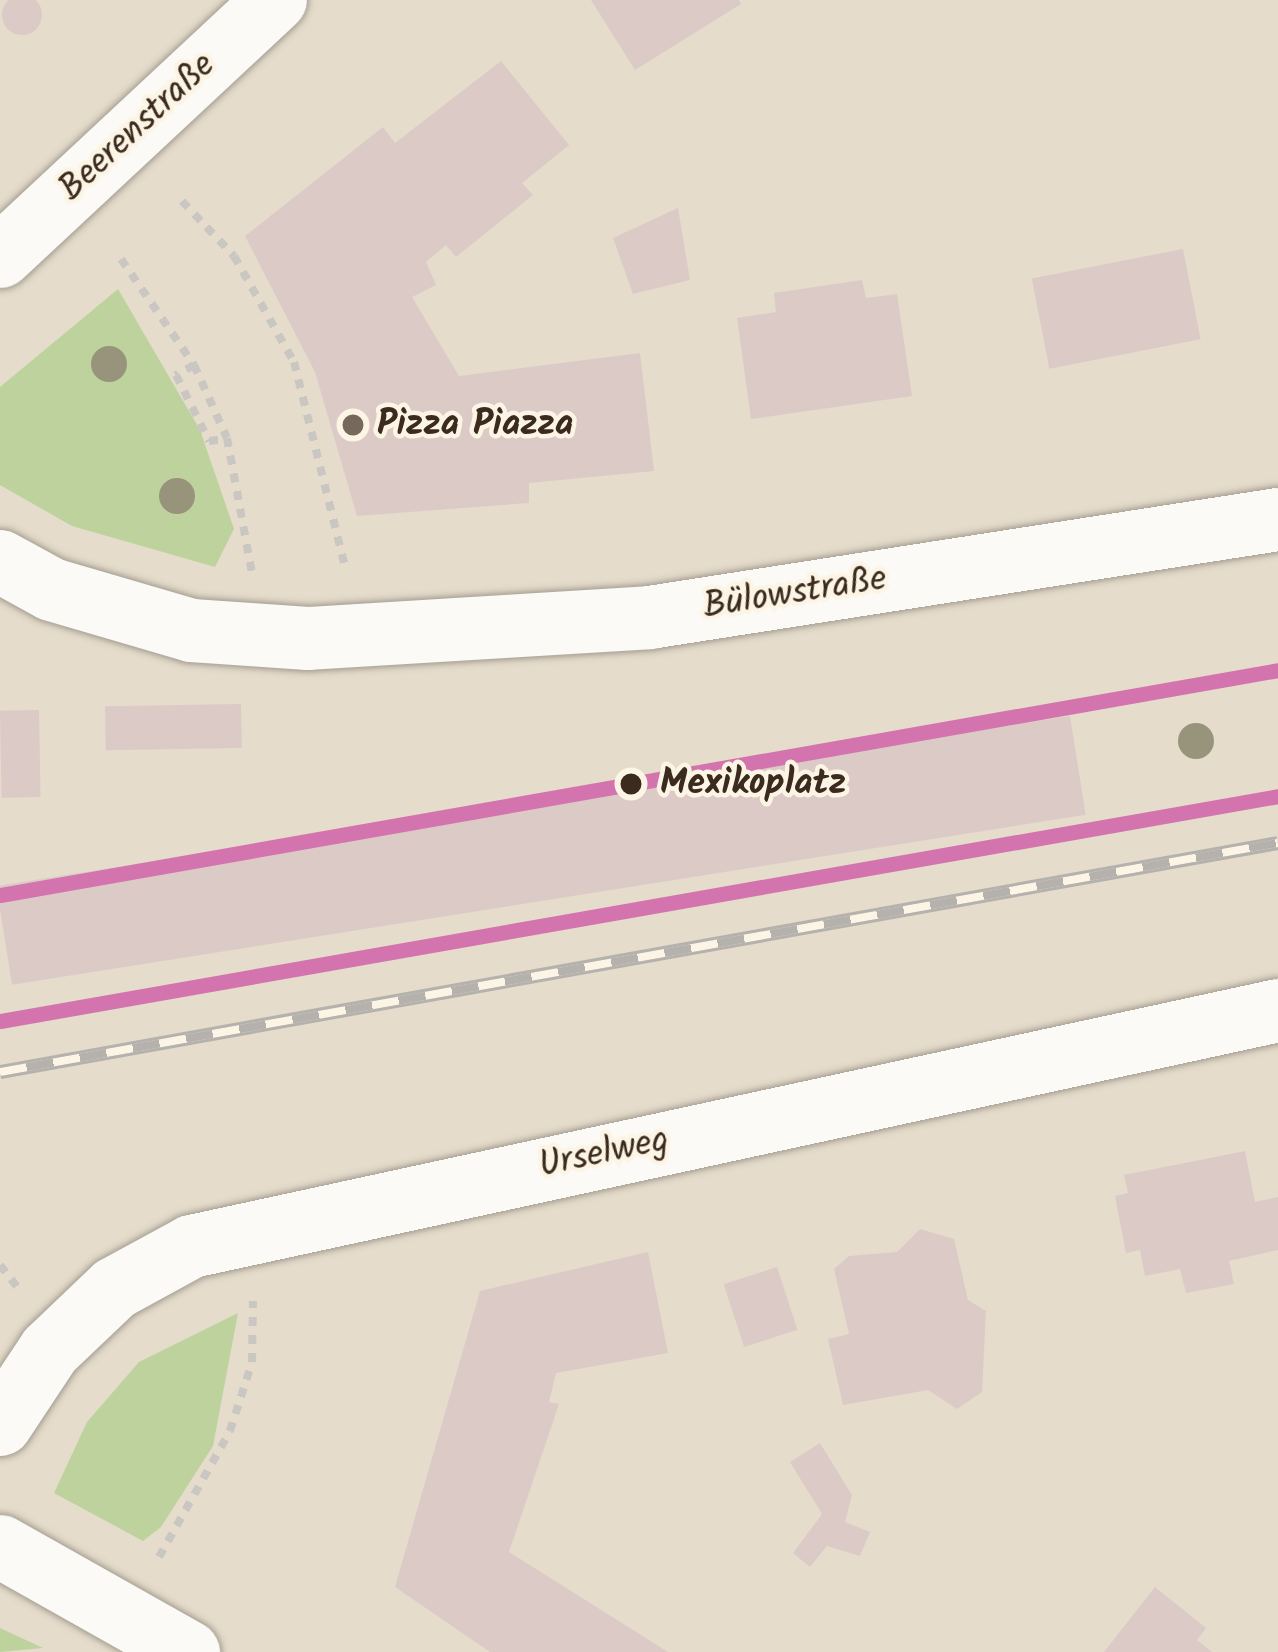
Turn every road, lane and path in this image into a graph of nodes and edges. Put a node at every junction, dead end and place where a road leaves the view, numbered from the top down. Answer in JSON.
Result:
{"nodes":[{"id":1,"x":275,"y":0,"type":"edge"},
{"id":2,"x":182,"y":201,"type":"dead end"},
{"id":3,"x":0,"y":256,"type":"edge"},
{"id":4,"x":121,"y":260,"type":"dead end"},
{"id":5,"x":194,"y":365,"type":"junction"},
{"id":6,"x":227,"y":438,"type":"junction"},
{"id":7,"x":1278,"y":519,"type":"edge"},
{"id":8,"x":0,"y":561,"type":"edge"},
{"id":9,"x":347,"y":576,"type":"dead end"},
{"id":10,"x":253,"y":580,"type":"dead end"},
{"id":11,"x":1278,"y":1010,"type":"edge"},
{"id":12,"x":253,"y":1293,"type":"dead end"},
{"id":13,"x":0,"y":1424,"type":"edge"},
{"id":14,"x":0,"y":1546,"type":"edge"},
{"id":15,"x":159,"y":1557,"type":"dead end"},
{"id":16,"x":188,"y":1652,"type":"edge"}],
"edges":[{"from":1,"to":3,"type":"street","name":"Beerenstraße"},
{"from":2,"to":9,"type":"path"},
{"from":4,"to":5,"type":"path"},
{"from":5,"to":6,"type":"path"},
{"from":5,"to":6,"type":"path"},
{"from":6,"to":10,"type":"path"},
{"from":7,"to":8,"type":"street","name":"Bülowstraße"},
{"from":11,"to":13,"type":"street","name":"Urselweg"},
{"from":12,"to":15,"type":"path"},
{"from":14,"to":16,"type":"street"}]}
